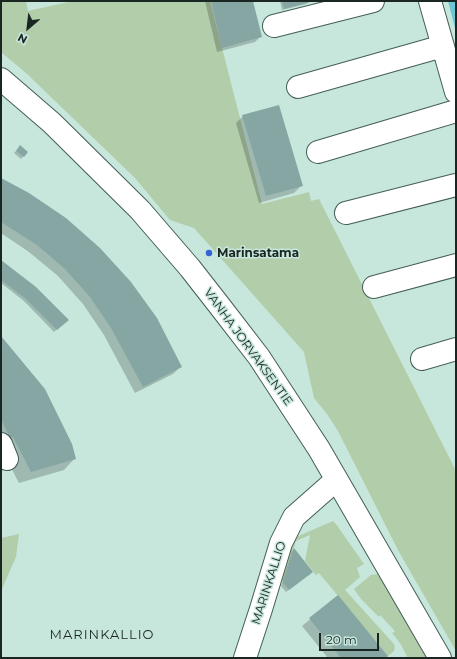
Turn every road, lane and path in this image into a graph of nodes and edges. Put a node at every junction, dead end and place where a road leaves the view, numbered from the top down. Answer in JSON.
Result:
{"nodes":[{"id":1,"x":373,"y":1,"type":"edge"},
{"id":2,"x":430,"y":1,"type":"edge"},
{"id":3,"x":274,"y":26,"type":"dead end"},
{"id":4,"x":443,"y":46,"type":"junction"},
{"id":5,"x":1,"y":79,"type":"edge"},
{"id":6,"x":298,"y":86,"type":"dead end"},
{"id":7,"x":456,"y":92,"type":"edge"},
{"id":8,"x":456,"y":111,"type":"edge"},
{"id":9,"x":318,"y":152,"type":"dead end"},
{"id":10,"x":456,"y":185,"type":"edge"},
{"id":11,"x":346,"y":213,"type":"dead end"},
{"id":12,"x":456,"y":265,"type":"edge"},
{"id":13,"x":374,"y":287,"type":"dead end"},
{"id":14,"x":456,"y":349,"type":"edge"},
{"id":15,"x":422,"y":358,"type":"dead end"},
{"id":16,"x":336,"y":480,"type":"junction"},
{"id":17,"x":245,"y":658,"type":"edge"},
{"id":18,"x":440,"y":658,"type":"edge"}],
"edges":[{"from":1,"to":3,"type":"main road"},
{"from":2,"to":4,"type":"main road"},
{"from":4,"to":6,"type":"main road"},
{"from":4,"to":7,"type":"main road"},
{"from":5,"to":16,"type":"main road","name":"VANHA JORVAKSENTIE"},
{"from":8,"to":9,"type":"main road"},
{"from":10,"to":11,"type":"main road"},
{"from":12,"to":13,"type":"main road"},
{"from":14,"to":15,"type":"main road"},
{"from":16,"to":17,"type":"main road","name":"MARINKALLIO"},
{"from":16,"to":18,"type":"main road","name":"VANHA JORVAKSENTIE"}]}
